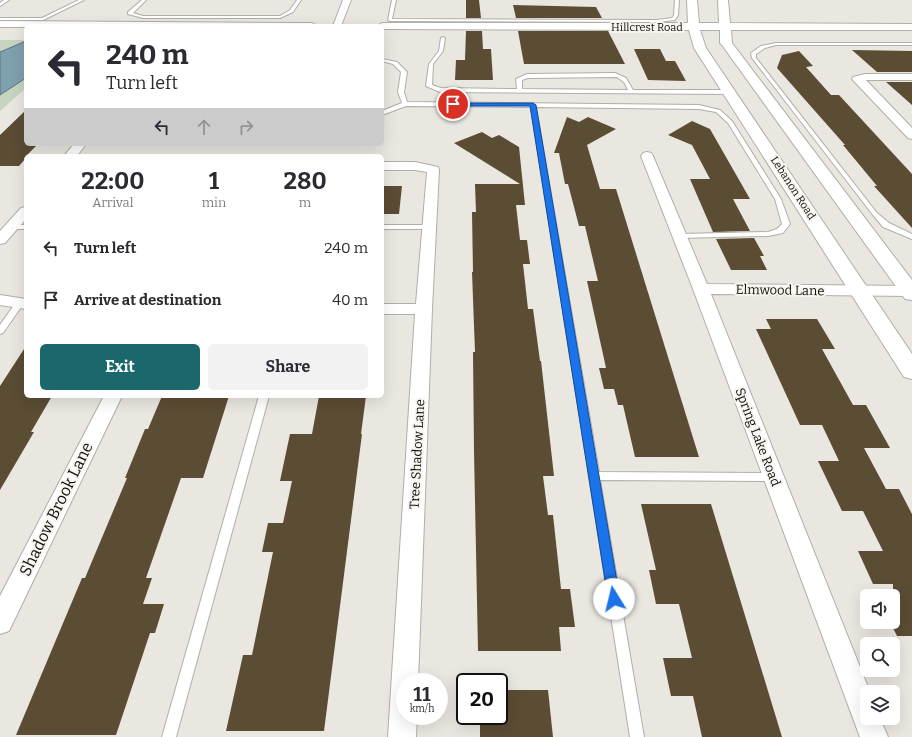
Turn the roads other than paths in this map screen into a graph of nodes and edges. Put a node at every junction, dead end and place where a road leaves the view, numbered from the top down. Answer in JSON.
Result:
{"nodes":[{"id":1,"x":7,"y":0,"type":"edge"},
{"id":2,"x":82,"y":0,"type":"edge"},
{"id":3,"x":144,"y":0,"type":"edge"},
{"id":4,"x":299,"y":0,"type":"edge"},
{"id":5,"x":347,"y":0,"type":"edge"},
{"id":6,"x":394,"y":0,"type":"edge"},
{"id":7,"x":677,"y":0,"type":"edge"},
{"id":8,"x":692,"y":0,"type":"edge"},
{"id":9,"x":723,"y":0,"type":"edge"},
{"id":10,"x":0,"y":4,"type":"edge"},
{"id":11,"x":1,"y":24,"type":"edge"},
{"id":12,"x":24,"y":24,"type":"edge"},
{"id":13,"x":338,"y":24,"type":"edge"},
{"id":14,"x":384,"y":26,"type":"edge"},
{"id":15,"x":912,"y":27,"type":"edge"},
{"id":16,"x":694,"y":33,"type":"junction"},
{"id":17,"x":446,"y":34,"type":"junction"},
{"id":18,"x":729,"y":34,"type":"junction"},
{"id":19,"x":428,"y":38,"type":"dead end"},
{"id":20,"x":569,"y":38,"type":"dead end"},
{"id":21,"x":760,"y":38,"type":"dead end"},
{"id":22,"x":912,"y":39,"type":"edge"},
{"id":23,"x":912,"y":44,"type":"edge"},
{"id":24,"x":384,"y":60,"type":"edge"},
{"id":25,"x":912,"y":77,"type":"edge"},
{"id":26,"x":520,"y":91,"type":"junction"},
{"id":27,"x":631,"y":92,"type":"junction"},
{"id":28,"x":730,"y":92,"type":"junction"},
{"id":29,"x":405,"y":104,"type":"junction"},
{"id":30,"x":533,"y":105,"type":"junction"},
{"id":31,"x":384,"y":112,"type":"edge"},
{"id":32,"x":912,"y":135,"type":"edge"},
{"id":33,"x":78,"y":146,"type":"edge"},
{"id":34,"x":72,"y":154,"type":"edge"},
{"id":35,"x":647,"y":156,"type":"dead end"},
{"id":36,"x":384,"y":166,"type":"edge"},
{"id":37,"x":24,"y":216,"type":"edge"},
{"id":38,"x":19,"y":227,"type":"edge"},
{"id":39,"x":384,"y":227,"type":"edge"},
{"id":40,"x":430,"y":227,"type":"junction"},
{"id":41,"x":679,"y":236,"type":"junction"},
{"id":42,"x":912,"y":237,"type":"edge"},
{"id":43,"x":0,"y":240,"type":"edge"},
{"id":44,"x":701,"y":289,"type":"junction"},
{"id":45,"x":860,"y":291,"type":"junction"},
{"id":46,"x":911,"y":292,"type":"edge"},
{"id":47,"x":0,"y":300,"type":"edge"},
{"id":48,"x":23,"y":304,"type":"edge"},
{"id":49,"x":384,"y":309,"type":"edge"},
{"id":50,"x":424,"y":309,"type":"junction"},
{"id":51,"x":0,"y":332,"type":"edge"},
{"id":52,"x":912,"y":371,"type":"edge"},
{"id":53,"x":112,"y":398,"type":"edge"},
{"id":54,"x":263,"y":398,"type":"edge"},
{"id":55,"x":594,"y":476,"type":"junction"},
{"id":56,"x":773,"y":477,"type":"junction"},
{"id":57,"x":0,"y":622,"type":"edge"},
{"id":58,"x":169,"y":737,"type":"edge"},
{"id":59,"x":402,"y":737,"type":"edge"},
{"id":60,"x":637,"y":737,"type":"edge"},
{"id":61,"x":874,"y":737,"type":"edge"}],
"edges":[{"from":1,"to":10,"type":"lane"},
{"from":2,"to":11,"type":"lane"},
{"from":3,"to":4,"type":"lane"},
{"from":5,"to":13,"type":"street"},
{"from":6,"to":7,"type":"lane"},
{"from":8,"to":16,"type":"main road","name":"Lebanon Road"},
{"from":9,"to":18,"type":"main road"},
{"from":11,"to":12,"type":"main road"},
{"from":14,"to":17,"type":"main road","name":"Hillcrest Road"},
{"from":15,"to":18,"type":"main road","name":"Hillcrest Road"},
{"from":16,"to":17,"type":"main road","name":"Hillcrest Road"},
{"from":16,"to":18,"type":"main road","name":"Hillcrest Road"},
{"from":16,"to":20,"type":"main road","name":"Hillcrest Road"},
{"from":16,"to":28,"type":"main road","name":"Lebanon Road"},
{"from":17,"to":19,"type":"main road","name":"Hillcrest Road"},
{"from":17,"to":26,"type":"lane"},
{"from":18,"to":46,"type":"main road"},
{"from":21,"to":22,"type":"main road"},
{"from":23,"to":42,"type":"lane"},
{"from":24,"to":29,"type":"lane"},
{"from":25,"to":32,"type":"street"},
{"from":26,"to":27,"type":"lane"},
{"from":26,"to":27,"type":"lane"},
{"from":27,"to":28,"type":"lane"},
{"from":28,"to":45,"type":"main road","name":"Lebanon Road"},
{"from":29,"to":30,"type":"lane"},
{"from":29,"to":31,"type":"lane"},
{"from":30,"to":41,"type":"lane"},
{"from":30,"to":55,"type":"lane"},
{"from":33,"to":34,"type":"street"},
{"from":35,"to":41,"type":"street","name":"Spring Lake Road"},
{"from":36,"to":40,"type":"street","name":"Tree Shadow Lane"},
{"from":37,"to":38,"type":"street"},
{"from":38,"to":43,"type":"street"},
{"from":39,"to":40,"type":"lane"},
{"from":40,"to":50,"type":"street","name":"Tree Shadow Lane"},
{"from":41,"to":44,"type":"street","name":"Spring Lake Road"},
{"from":44,"to":45,"type":"street","name":"Elmwood Lane"},
{"from":44,"to":56,"type":"street","name":"Spring Lake Road"},
{"from":45,"to":46,"type":"street","name":"Elmwood Lane"},
{"from":45,"to":52,"type":"main road","name":"Lebanon Road"},
{"from":47,"to":48,"type":"street"},
{"from":48,"to":51,"type":"lane"},
{"from":49,"to":50,"type":"street"},
{"from":50,"to":59,"type":"street","name":"Tree Shadow Lane"},
{"from":53,"to":57,"type":"street","name":"Shadow Brook Lane"},
{"from":54,"to":58,"type":"lane"},
{"from":55,"to":56,"type":"lane"},
{"from":55,"to":60,"type":"lane"},
{"from":56,"to":61,"type":"street","name":"Spring Lake Road"}]}
